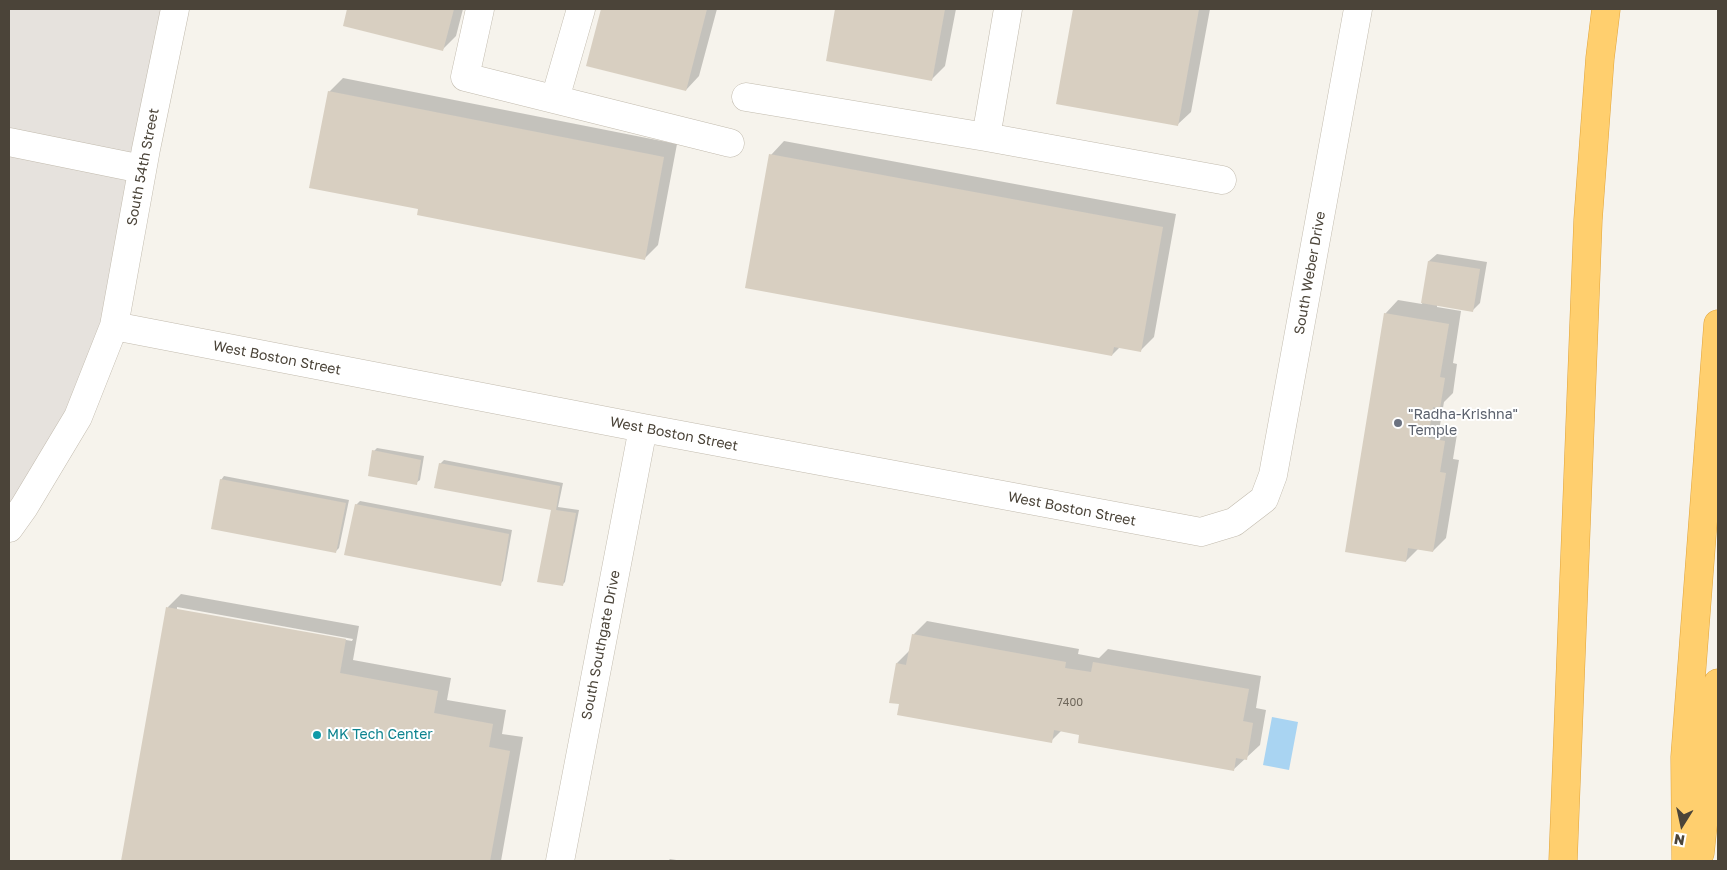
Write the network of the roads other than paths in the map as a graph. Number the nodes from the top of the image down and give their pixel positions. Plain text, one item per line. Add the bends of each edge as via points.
1 (175, 9) edge
2 (480, 9) edge
3 (581, 9) edge
4 (1008, 9) edge
5 (1358, 9) edge
6 (1606, 9) edge
7 (746, 97) dead end
8 (555, 99) junction
9 (986, 137) junction
10 (9, 142) edge
11 (730, 142) dead end
12 (142, 169) junction
13 (1222, 180) dead end
14 (1718, 324) edge
15 (114, 326) junction
16 (643, 428) junction
17 (1234, 522) joint
18 (9, 528) edge
19 (1718, 683) edge
20 (560, 861) edge
21 (1563, 861) edge
22 (1686, 861) edge
23 (1699, 861) edge

1 - 12 street, South 54th Street
2 - 8 street via 465,77
3 - 8 street
4 - 9 street
5 - 17 street, South Weber Drive via 1273,475 1264,499
6 - 21 highway via 1588,220
7 - 9 street
8 - 11 street
9 - 13 street
10 - 12 street
12 - 15 street, South 54th Street
14 - 22 highway via 1685,757
15 - 16 street, West Boston Street
15 - 18 street, South 54th Street via 78,417
16 - 17 street, West Boston Street via 1201,532
16 - 20 street, South Southgate Drive
19 - 23 highway

